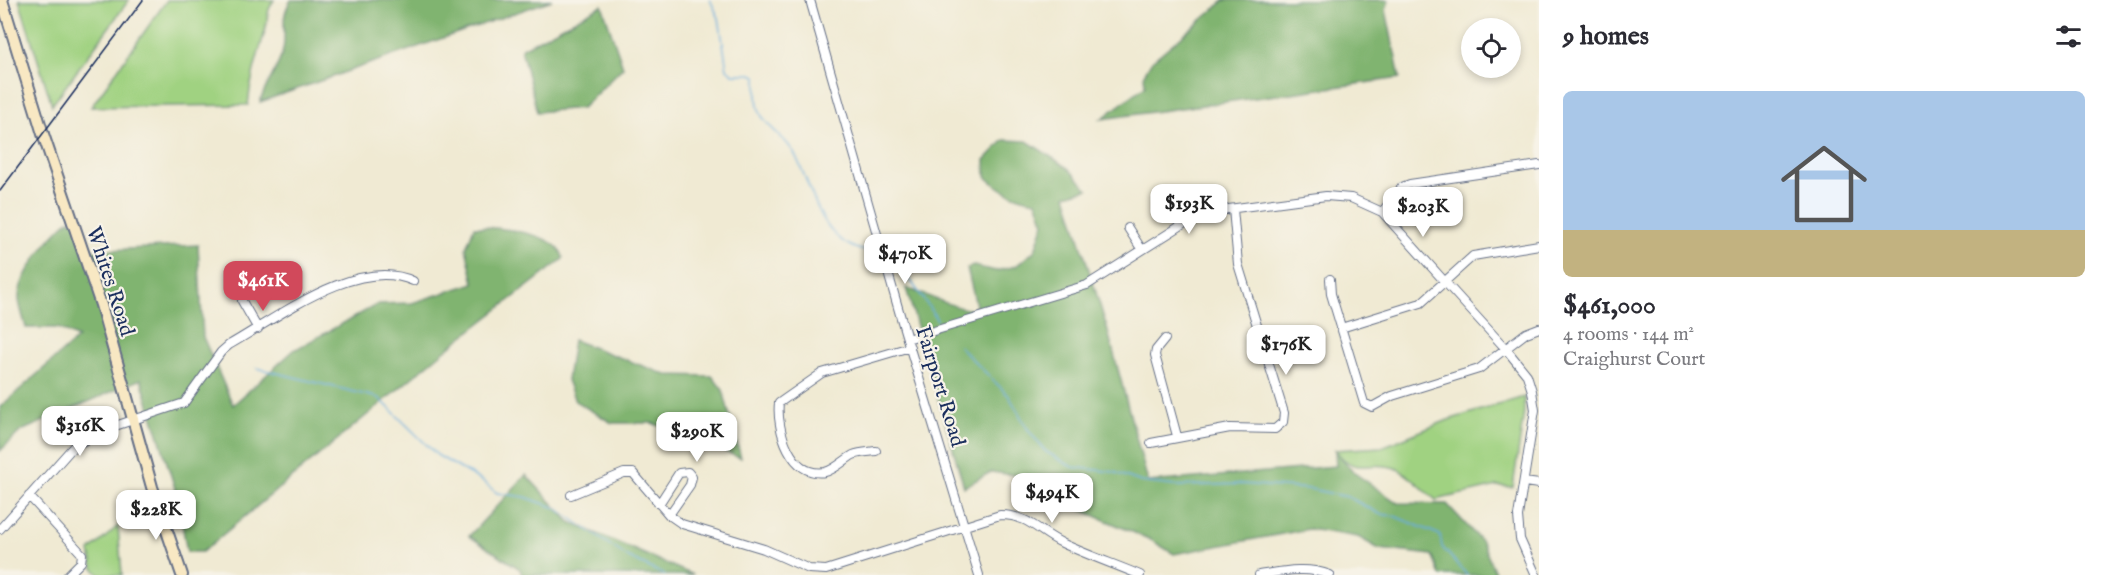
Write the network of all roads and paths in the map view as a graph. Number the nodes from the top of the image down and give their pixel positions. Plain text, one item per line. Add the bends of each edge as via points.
1 (2, 0) edge
2 (810, 0) edge
3 (1539, 165) edge
4 (1233, 209) junction
5 (1382, 212) junction
6 (1128, 228) dead end
7 (1539, 245) edge
8 (1142, 250) junction
9 (1330, 279) dead end
10 (413, 281) dead end
11 (1445, 282) junction
12 (244, 288) dead end
13 (1341, 328) junction
14 (1539, 328) edge
15 (258, 329) junction
16 (1165, 339) dead end
17 (908, 343) junction
18 (1506, 349) junction
19 (1537, 410) edge
20 (134, 420) junction
21 (1178, 436) junction
22 (1151, 443) dead end
23 (876, 451) dead end
24 (1524, 482) junction
25 (1539, 484) edge
26 (571, 495) dead end
27 (29, 496) junction
28 (659, 504) junction
29 (669, 515) junction
30 (965, 527) junction
31 (0, 530) edge
32 (68, 575) edge
33 (182, 575) edge
34 (979, 575) edge
35 (1140, 575) edge
36 (1259, 575) edge
37 (1330, 575) edge
38 (1536, 575) edge

1 - 20 main road, Whites Road
2 - 17 street, Fairport Road
3 - 5 street via 1410,184 1402,187
4 - 5 street via 1339,196
4 - 8 street via 1206,212
4 - 21 street via 1238,264 1284,413 1283,422 1275,429 1230,428
5 - 11 street
6 - 8 street
7 - 11 street via 1473,256
8 - 17 street via 1071,292
9 - 13 street
10 - 15 street via 399,274 341,283
11 - 13 street via 1421,303
11 - 18 street
12 - 15 street via 242,301
13 - 18 street via 1364,403 1372,407 1392,396 1479,369
14 - 18 street
15 - 20 street via 221,352 184,403
16 - 21 street via 1155,355
17 - 23 street via 822,373 779,403 778,413 792,458 798,465 829,471 855,454
17 - 30 street, Fairport Road
18 - 19 street via 1527,375
19 - 24 street
20 - 27 street via 96,433 74,446
20 - 33 main road, Whites Road
21 - 22 street
24 - 25 street
24 - 38 street via 1518,516 1520,539
26 - 28 street via 624,473 633,473
27 - 31 street
27 - 32 street via 82,554 81,562
28 - 29 street
28 - 29 street via 679,473 688,472 692,477 690,485
29 - 30 street via 682,524 764,549 809,569 826,570
30 - 34 street, Fairport Road
30 - 35 street via 1000,515 1016,515 1055,540
36 - 37 street via 1300,569

